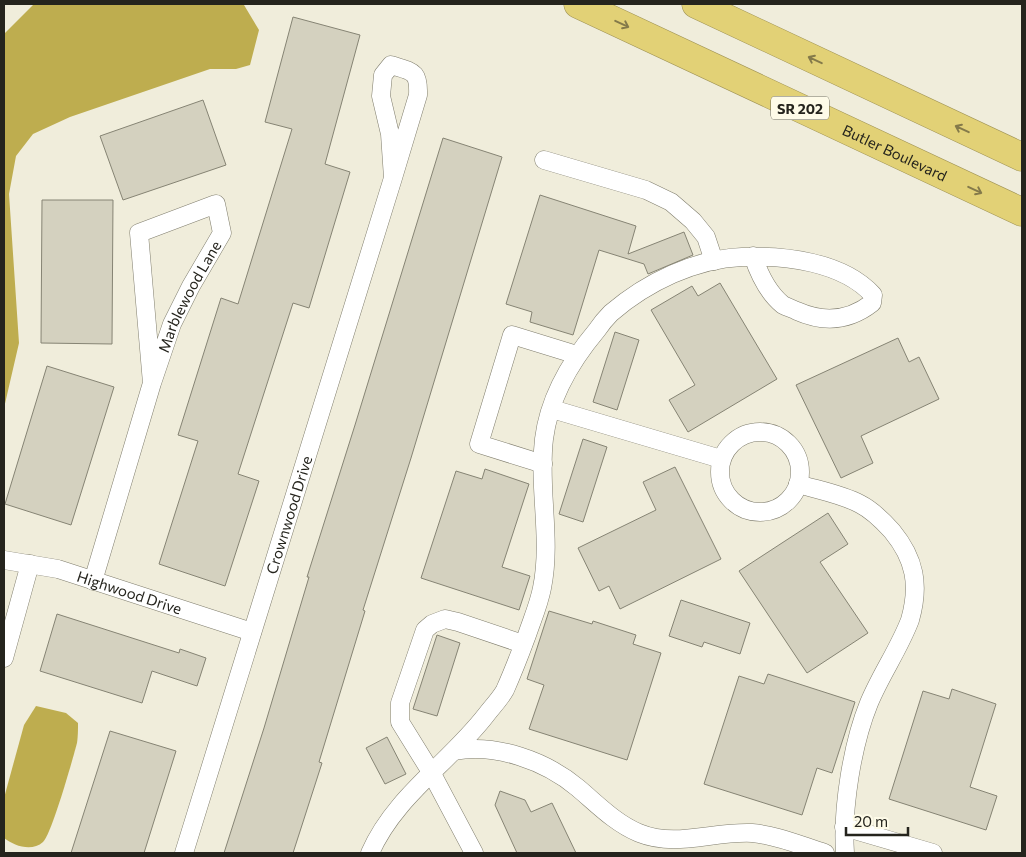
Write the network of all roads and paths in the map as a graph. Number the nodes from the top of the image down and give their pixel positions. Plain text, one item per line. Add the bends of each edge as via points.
1 (578, 4) edge
2 (696, 4) edge
3 (1022, 157) edge
4 (544, 160) dead end
5 (393, 178) junction
6 (1022, 212) edge
7 (753, 256) junction
8 (714, 261) junction
9 (577, 355) junction
10 (152, 383) junction
11 (552, 408) junction
12 (721, 459) junction
13 (543, 464) junction
14 (798, 484) junction
15 (4, 560) edge
16 (30, 564) junction
17 (93, 581) junction
18 (252, 632) junction
19 (523, 644) junction
20 (4, 658) edge
21 (454, 751) junction
22 (431, 772) junction
23 (844, 827) junction
24 (184, 853) edge
25 (370, 853) edge
26 (474, 853) edge
27 (825, 853) edge
28 (846, 853) edge
29 (933, 853) edge

1 -> 6 highway, Butler Boulevard / SR 202
3 -> 2 highway
4 - 8 street via 646,190 671,202 706,237
5 - 5 street, Crownwood Drive via 390,134 381,96 383,75 391,65 413,72 418,81 418,95
5 - 18 street, Crownwood Drive
7 - 7 street via 770,291 784,305 804,314 822,320 839,320 862,311 872,303 873,295 863,284 840,273 788,258
7 - 8 street
8 - 9 street via 664,279 631,298 609,314
9 - 11 street
9 - 13 street via 512,335 479,444
10 - 10 street, Marblewood Lane via 139,233 216,204 222,233 172,324
10 - 17 street, Marblewood Lane
11 - 12 street
11 - 13 street via 544,438
12 - 14 street via 736,439 753,432 772,433 792,448 798,459
12 - 14 street via 722,487 740,507 754,512 781,506 792,497
13 - 19 street via 542,588
14 - 23 street via 848,499 874,513 904,549 911,561 915,581 914,607 905,634 868,704 851,770
15 - 16 street, Highwood Drive
16 - 17 street, Highwood Drive
16 - 20 street
17 - 18 street, Highwood Drive
18 - 24 street, Crownwood Drive
19 - 21 street via 504,692
19 - 22 street via 445,619 425,630 399,712 400,722
21 - 22 street
21 - 27 street via 470,748 488,750 545,767 640,834 681,840 752,833
22 - 25 street via 399,806
22 - 26 street
23 - 28 street
23 - 29 street

